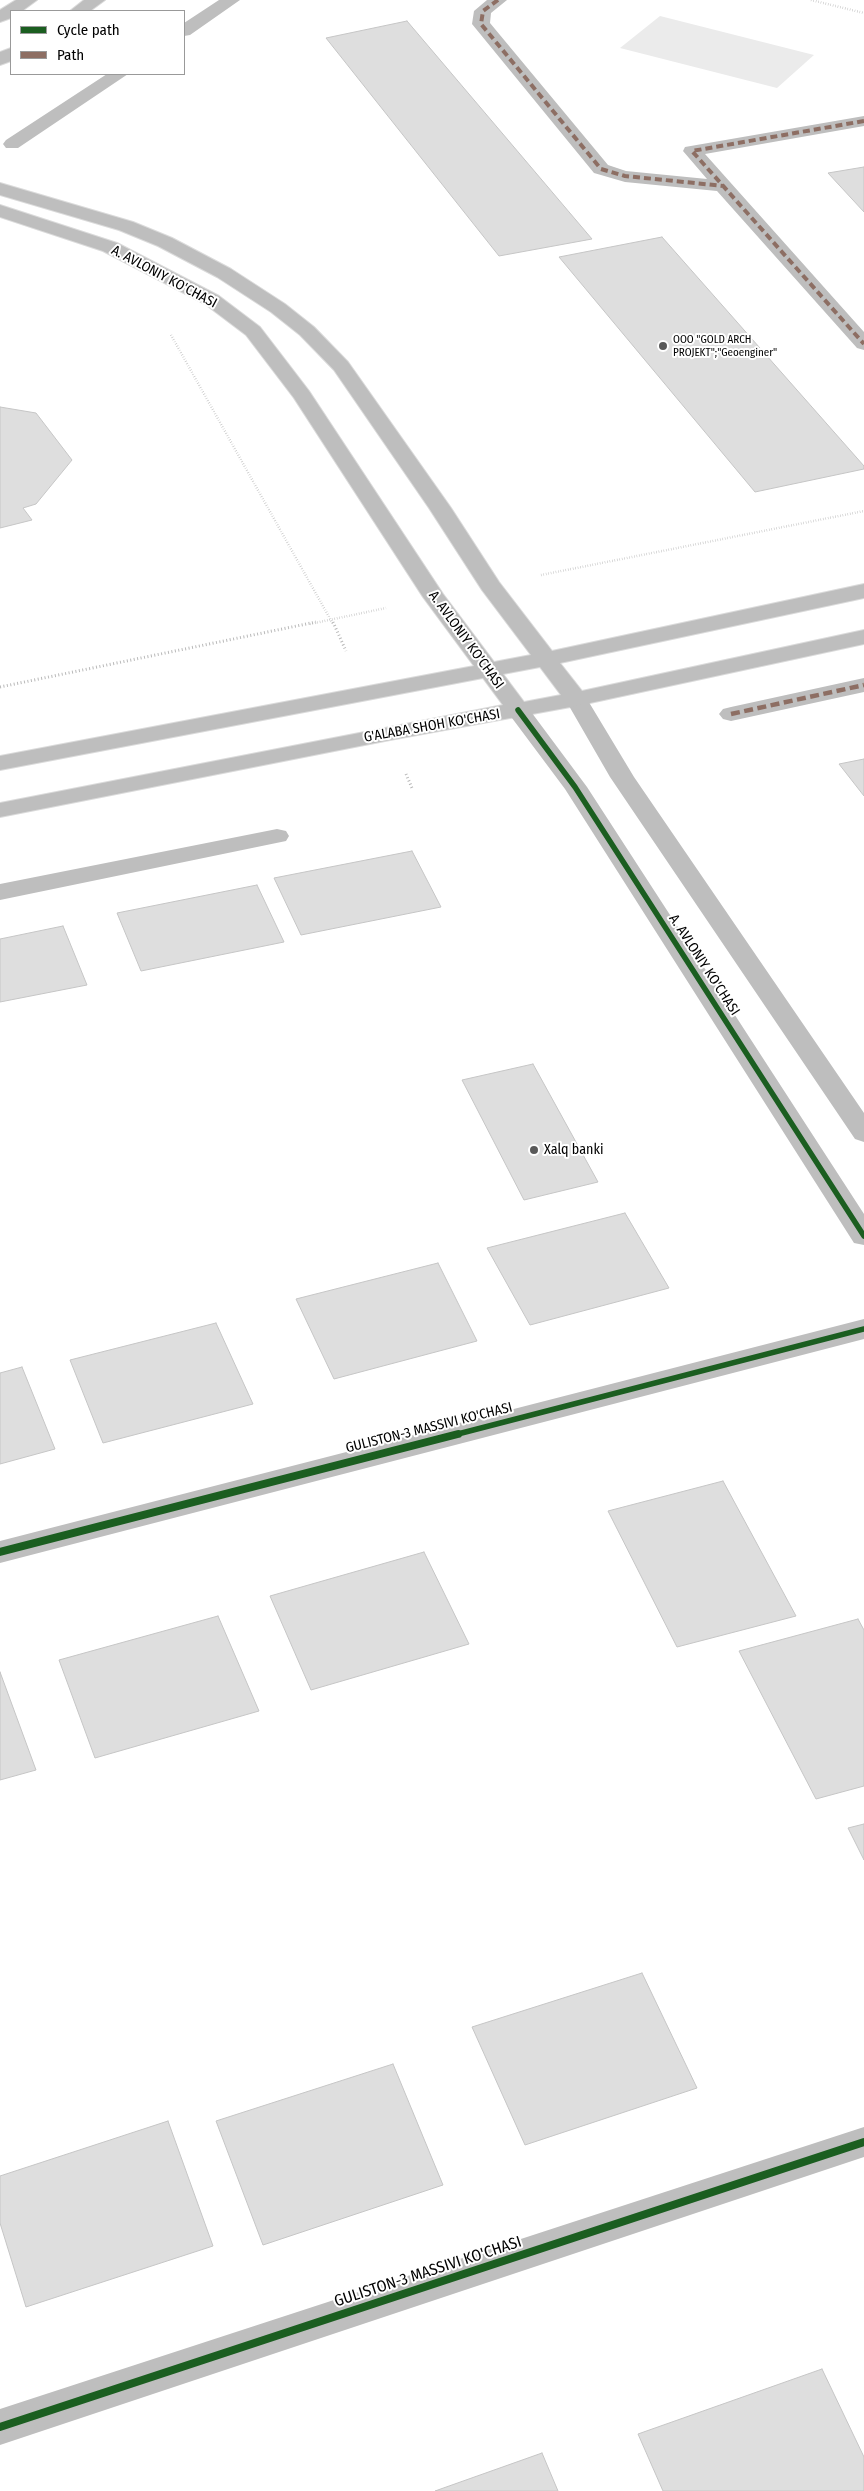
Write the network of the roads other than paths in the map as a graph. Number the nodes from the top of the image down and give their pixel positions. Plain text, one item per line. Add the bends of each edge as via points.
1 (28, 0) edge
2 (96, 0) edge
3 (231, 0) edge
4 (498, 0) edge
5 (12, 10) edge
6 (80, 10) edge
7 (185, 30) edge
8 (117, 75) edge
9 (864, 121) edge
10 (12, 144) dead end
11 (724, 186) junction
12 (0, 189) edge
13 (0, 211) edge
14 (864, 344) edge
15 (864, 591) edge
16 (864, 637) edge
17 (547, 659) junction
18 (488, 670) junction
19 (864, 685) edge
20 (576, 699) junction
21 (518, 710) junction
22 (731, 714) dead end
23 (0, 763) edge
24 (0, 810) edge
25 (277, 836) dead end
26 (0, 892) edge
27 (864, 1133) edge
28 (864, 1236) edge
29 (864, 1328) edge
30 (0, 1552) edge
31 (864, 2142) edge
32 (0, 2427) edge

1 - 5 main road
2 - 6 main road
3 - 7 main road
4 - 11 main road via 483,11 481,24 600,168 625,176
8 - 10 main road
9 - 11 main road via 692,151
11 - 14 main road
12 - 17 main road, A. AVLONIY KO'CHASI via 126,226 165,242 224,273 278,308 306,331 342,366 490,585
13 - 18 main road, A. AVLONIY KO'CHASI via 110,246 212,300 253,332 302,395 434,597
15 - 17 main road
16 - 20 main road, G'ALABA SHOH KO'CHASI
17 - 18 main road
17 - 20 main road, A. AVLONIY KO'CHASI
18 - 21 main road, A. AVLONIY KO'CHASI
18 - 23 main road
19 - 22 main road
20 - 21 main road, G'ALABA SHOH KO'CHASI
20 - 27 main road, A. AVLONIY KO'CHASI via 622,777
21 - 24 main road, G'ALABA SHOH KO'CHASI
21 - 28 main road, A. AVLONIY KO'CHASI via 575,787
25 - 26 main road
29 - 30 main road, GULISTON-3 MASSIVI KO'CHASI
31 - 32 main road, GULISTON-3 MASSIVI KO'CHASI

